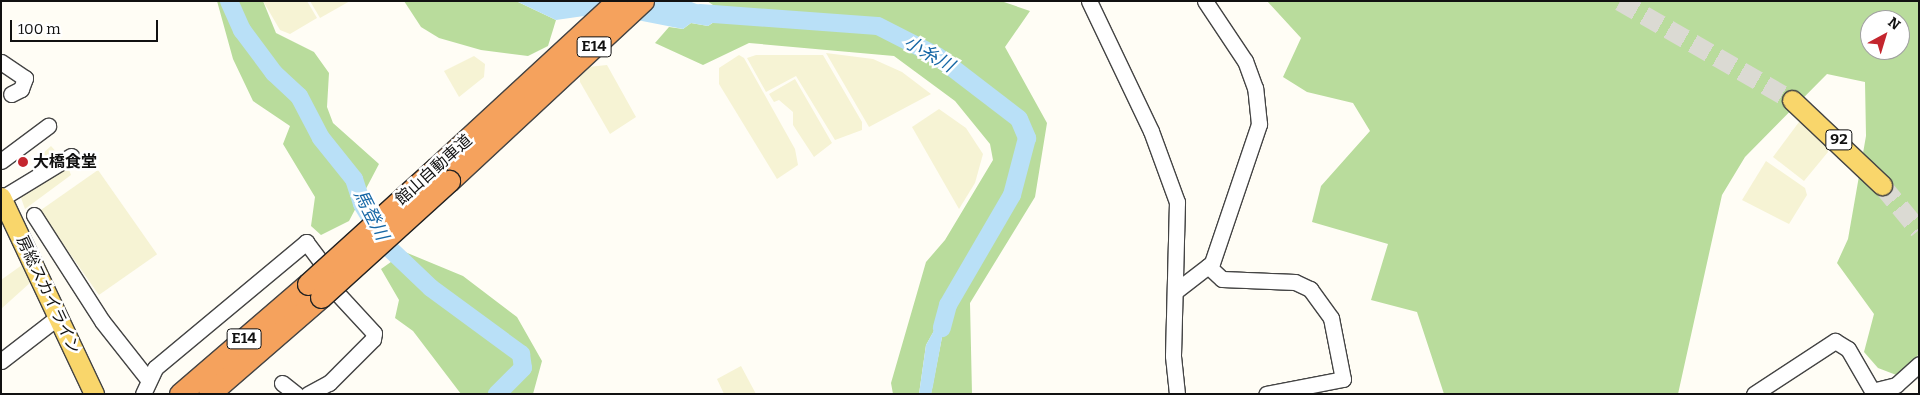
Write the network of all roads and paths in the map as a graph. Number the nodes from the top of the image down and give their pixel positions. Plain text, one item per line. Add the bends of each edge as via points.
1 (617, 1) edge
2 (643, 1) edge
3 (1089, 1) edge
4 (1205, 1) edge
5 (1, 62) edge
6 (538, 86) junction
7 (11, 94) dead end
8 (1792, 100) tunnel mouth
9 (48, 126) dead end
10 (71, 156) dead end
11 (1, 161) edge
12 (1882, 184) tunnel mouth
13 (2, 197) edge
14 (34, 215) dead end
15 (319, 259) dead end
16 (1208, 266) junction
17 (1177, 290) junction
18 (322, 291) junction
19 (58, 317) junction
20 (1, 361) edge
21 (1919, 364) edge
22 (147, 378) junction
23 (282, 382) dead end
24 (1873, 392) edge
25 (94, 394) edge
26 (143, 394) edge
27 (180, 394) edge
28 (209, 394) edge
29 (296, 394) edge
30 (308, 394) edge
31 (1177, 394) edge
32 (1266, 394) edge
33 (1754, 394) edge

1 - 6 highway, 館山自動車道 / E14
2 - 6 highway, 館山自動車道 / E14
3 - 17 street via 1151,131 1177,202
4 - 16 street via 1245,61 1259,108 1255,143
5 - 7 street via 25,78 21,89
6 - 18 highway, 館山自動車道 / E14, bridge
8 - 12 main road, 92
9 - 11 street
10 - 13 street
13 - 19 main road, 房総スカイライン
14 - 22 street via 102,321
15 - 22 street via 306,242
16 - 17 street
16 - 32 street via 1222,280 1295,282 1310,289 1331,318 1343,378
17 - 31 street via 1173,356
18 - 27 highway, 館山自動車道 / E14
18 - 28 highway, 館山自動車道 / E14
18 - 30 street via 374,333 373,339 329,383
19 - 20 street
19 - 25 main road, 房総スカイライン
21 - 24 street via 1896,385
22 - 26 street
23 - 29 street
24 - 33 street via 1848,349 1834,341

